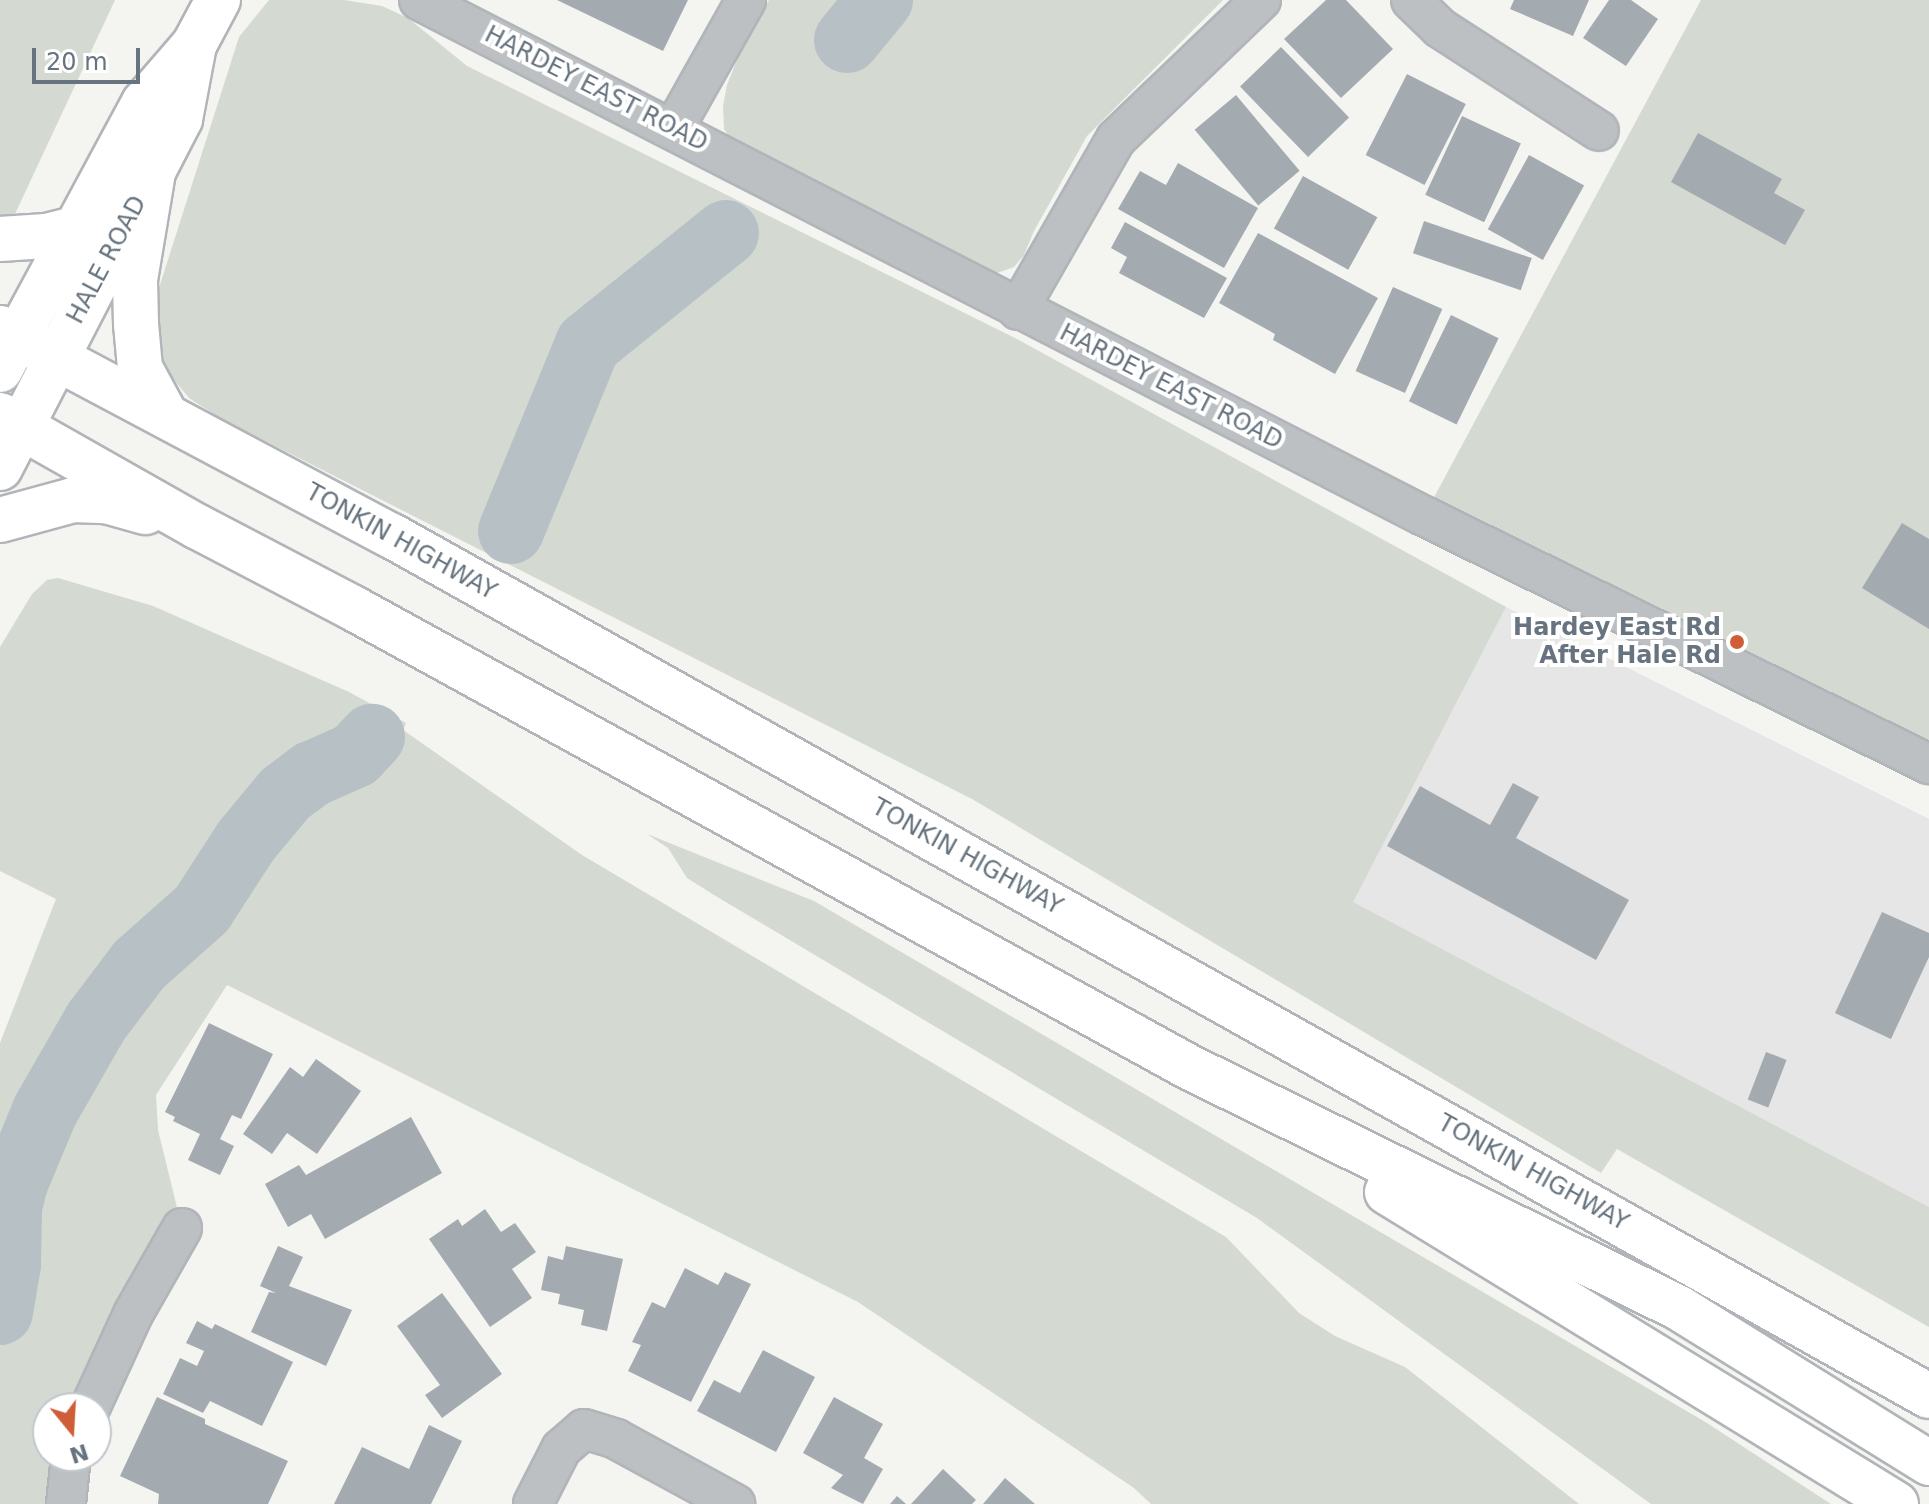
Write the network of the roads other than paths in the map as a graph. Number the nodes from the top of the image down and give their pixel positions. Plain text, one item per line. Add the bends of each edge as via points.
1 (218, 0) edge
2 (419, 0) edge
3 (746, 0) edge
4 (1261, 0) edge
5 (1411, 0) edge
6 (194, 45) junction
7 (674, 128) junction
8 (1599, 131) dead end
9 (153, 172) junction
10 (77, 228) junction
11 (0, 239) edge
12 (1018, 310) junction
13 (19, 348) edge
14 (165, 414) junction
15 (10, 421) edge
16 (0, 468) edge
17 (0, 520) edge
18 (198, 527) junction
19 (1929, 764) edge
20 (1189, 1067) junction
21 (182, 1228) dead end
22 (97, 1392) edge
23 (1929, 1396) edge
24 (1929, 1463) edge
25 (69, 1472) edge
26 (66, 1504) edge
27 (533, 1504) edge
28 (735, 1504) edge
29 (1896, 1504) edge

1 - 6 main road, HALE ROAD
2 - 7 street, HARDEY EAST ROAD
3 - 7 street
4 - 12 street via 1116,139
5 - 8 street via 1440,28
6 - 9 main road, HALE ROAD via 180,119
6 - 10 main road, HALE ROAD via 144,103
7 - 12 street, HARDEY EAST ROAD
9 - 13 main road, HALE ROAD
9 - 14 main road via 135,280 136,324 140,368
10 - 11 main road
10 - 13 main road, HALE ROAD
12 - 19 street, HARDEY EAST ROAD
13 - 14 main road, TONKIN HIGHWAY
13 - 15 main road, HALE ROAD
14 - 23 main road, TONKIN HIGHWAY
15 - 16 main road, HALE ROAD
15 - 18 main road
17 - 18 main road via 73,500 95,500
18 - 20 main road
20 - 24 main road via 1679,1308
20 - 29 main road
21 - 22 street via 133,1314
25 - 26 street
27 - 28 street via 561,1449 584,1429 616,1439

